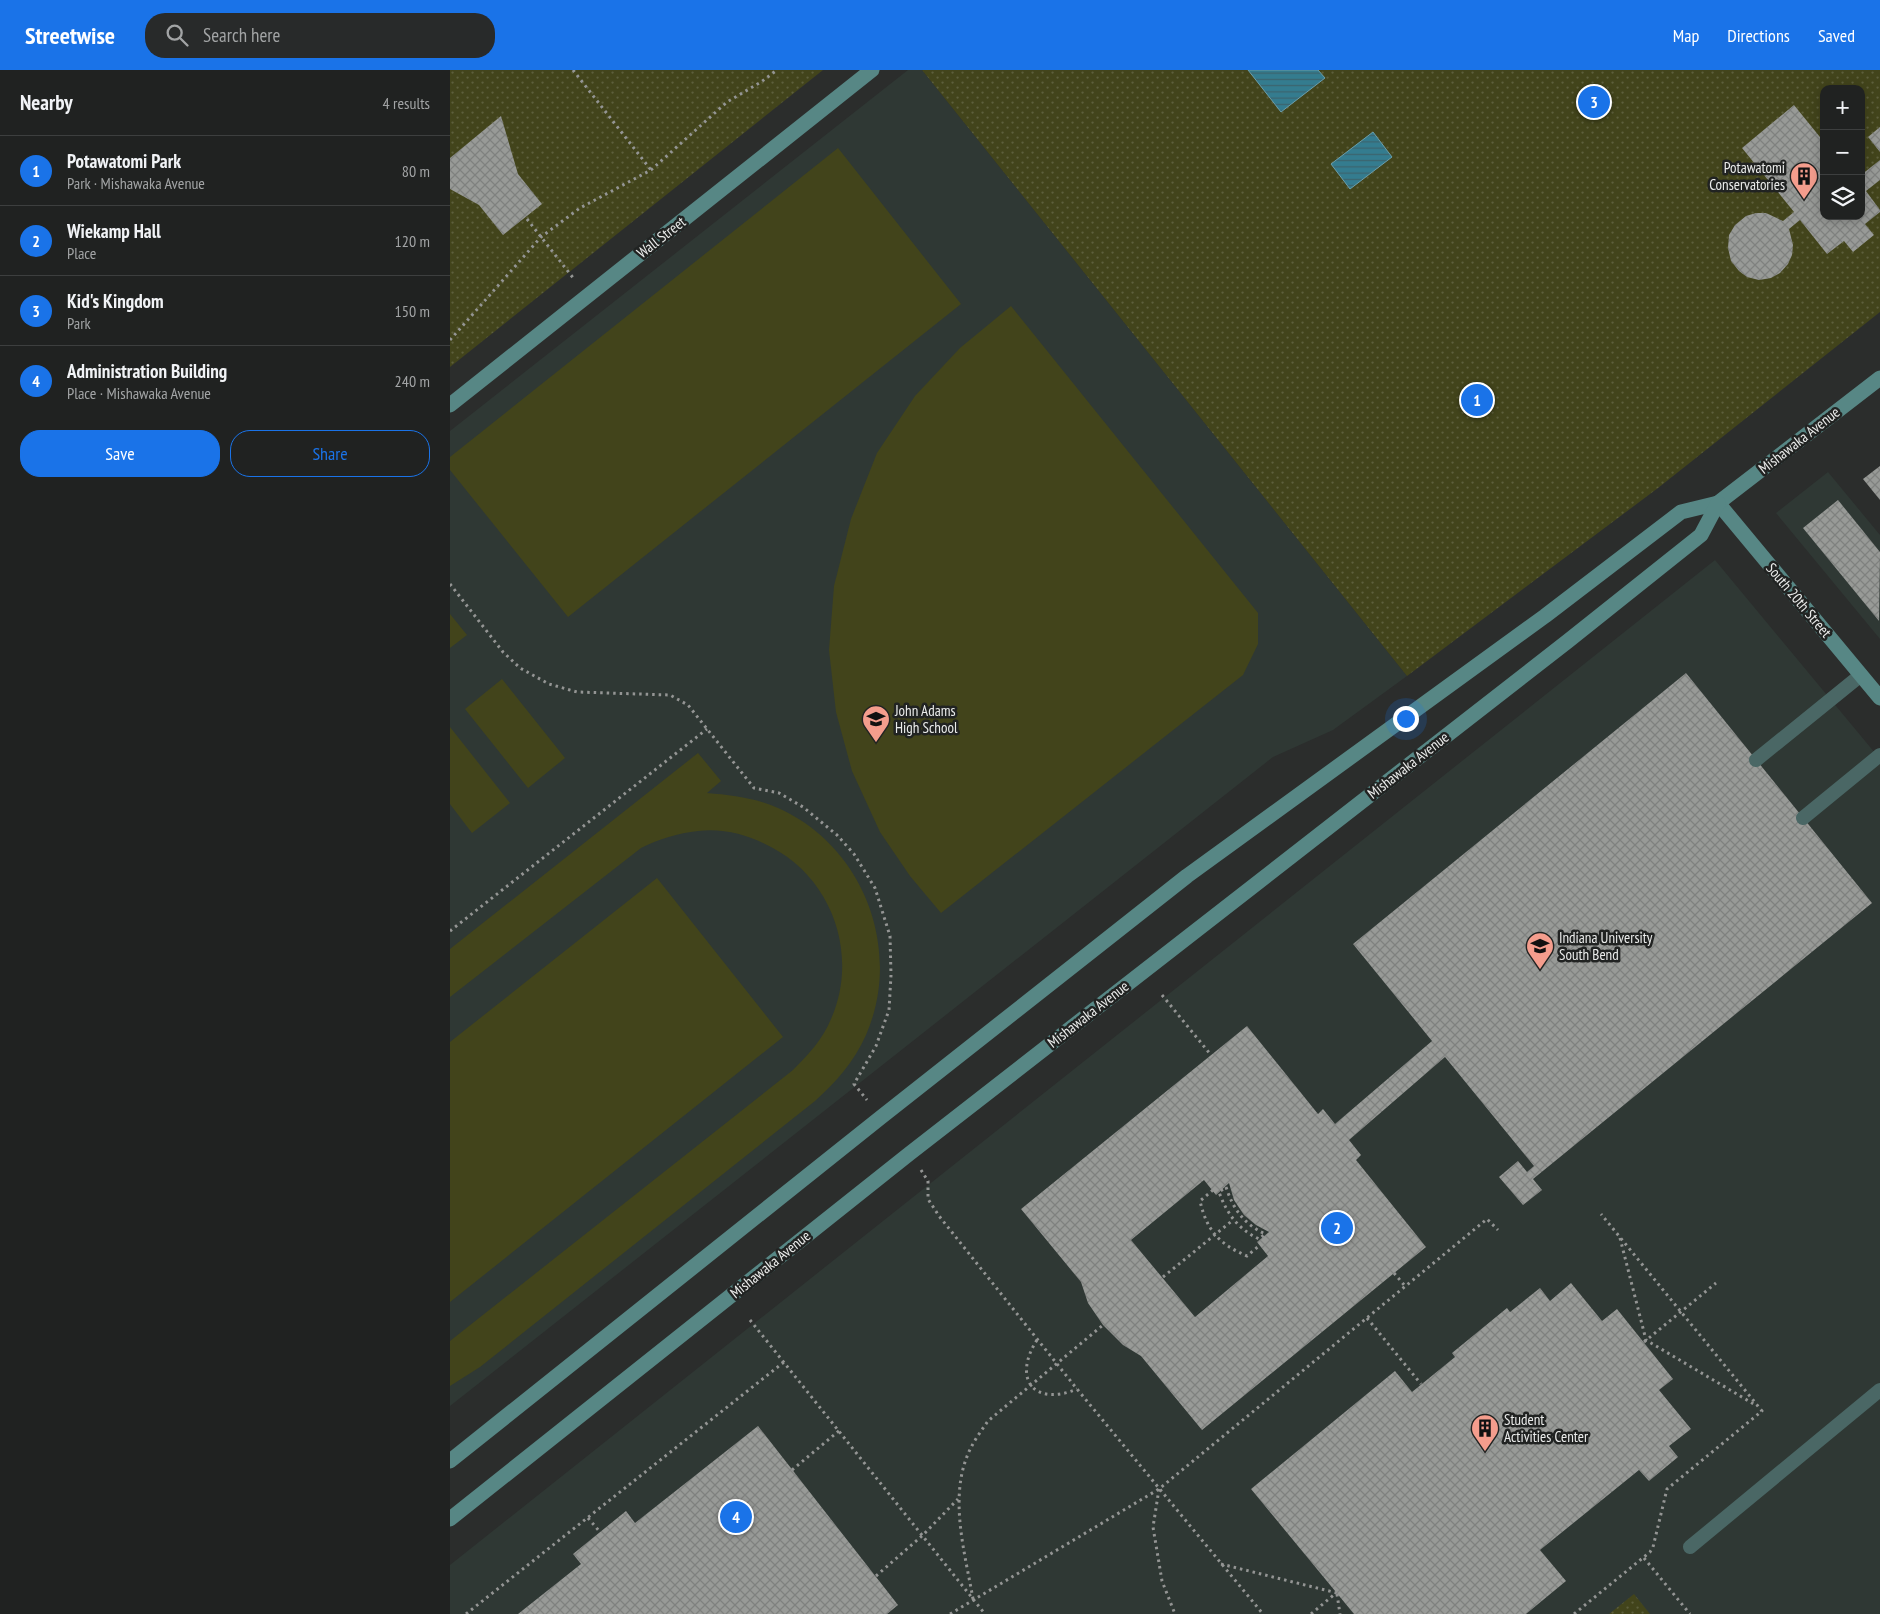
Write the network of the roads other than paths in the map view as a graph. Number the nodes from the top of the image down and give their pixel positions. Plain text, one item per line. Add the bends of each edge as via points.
1 (872, 70) edge
2 (1880, 378) edge
3 (450, 405) edge
4 (1718, 503) junction
5 (1861, 675) junction
6 (1880, 698) edge
7 (1880, 755) edge
8 (1756, 760) dead end
9 (1803, 818) dead end
10 (1880, 1390) edge
11 (450, 1461) edge
12 (450, 1519) edge
13 (1690, 1547) dead end

1 - 3 main road, Wall Street
2 - 4 main road, Mishawaka Avenue
4 - 5 main road, South 20th Street
4 - 11 main road, Mishawaka Avenue via 1681,512 1537,622 1188,876
4 - 12 main road, Mishawaka Avenue via 1701,535 1553,654 909,1154
5 - 6 main road, South 20th Street
5 - 8 lane
7 - 9 lane
10 - 13 lane

